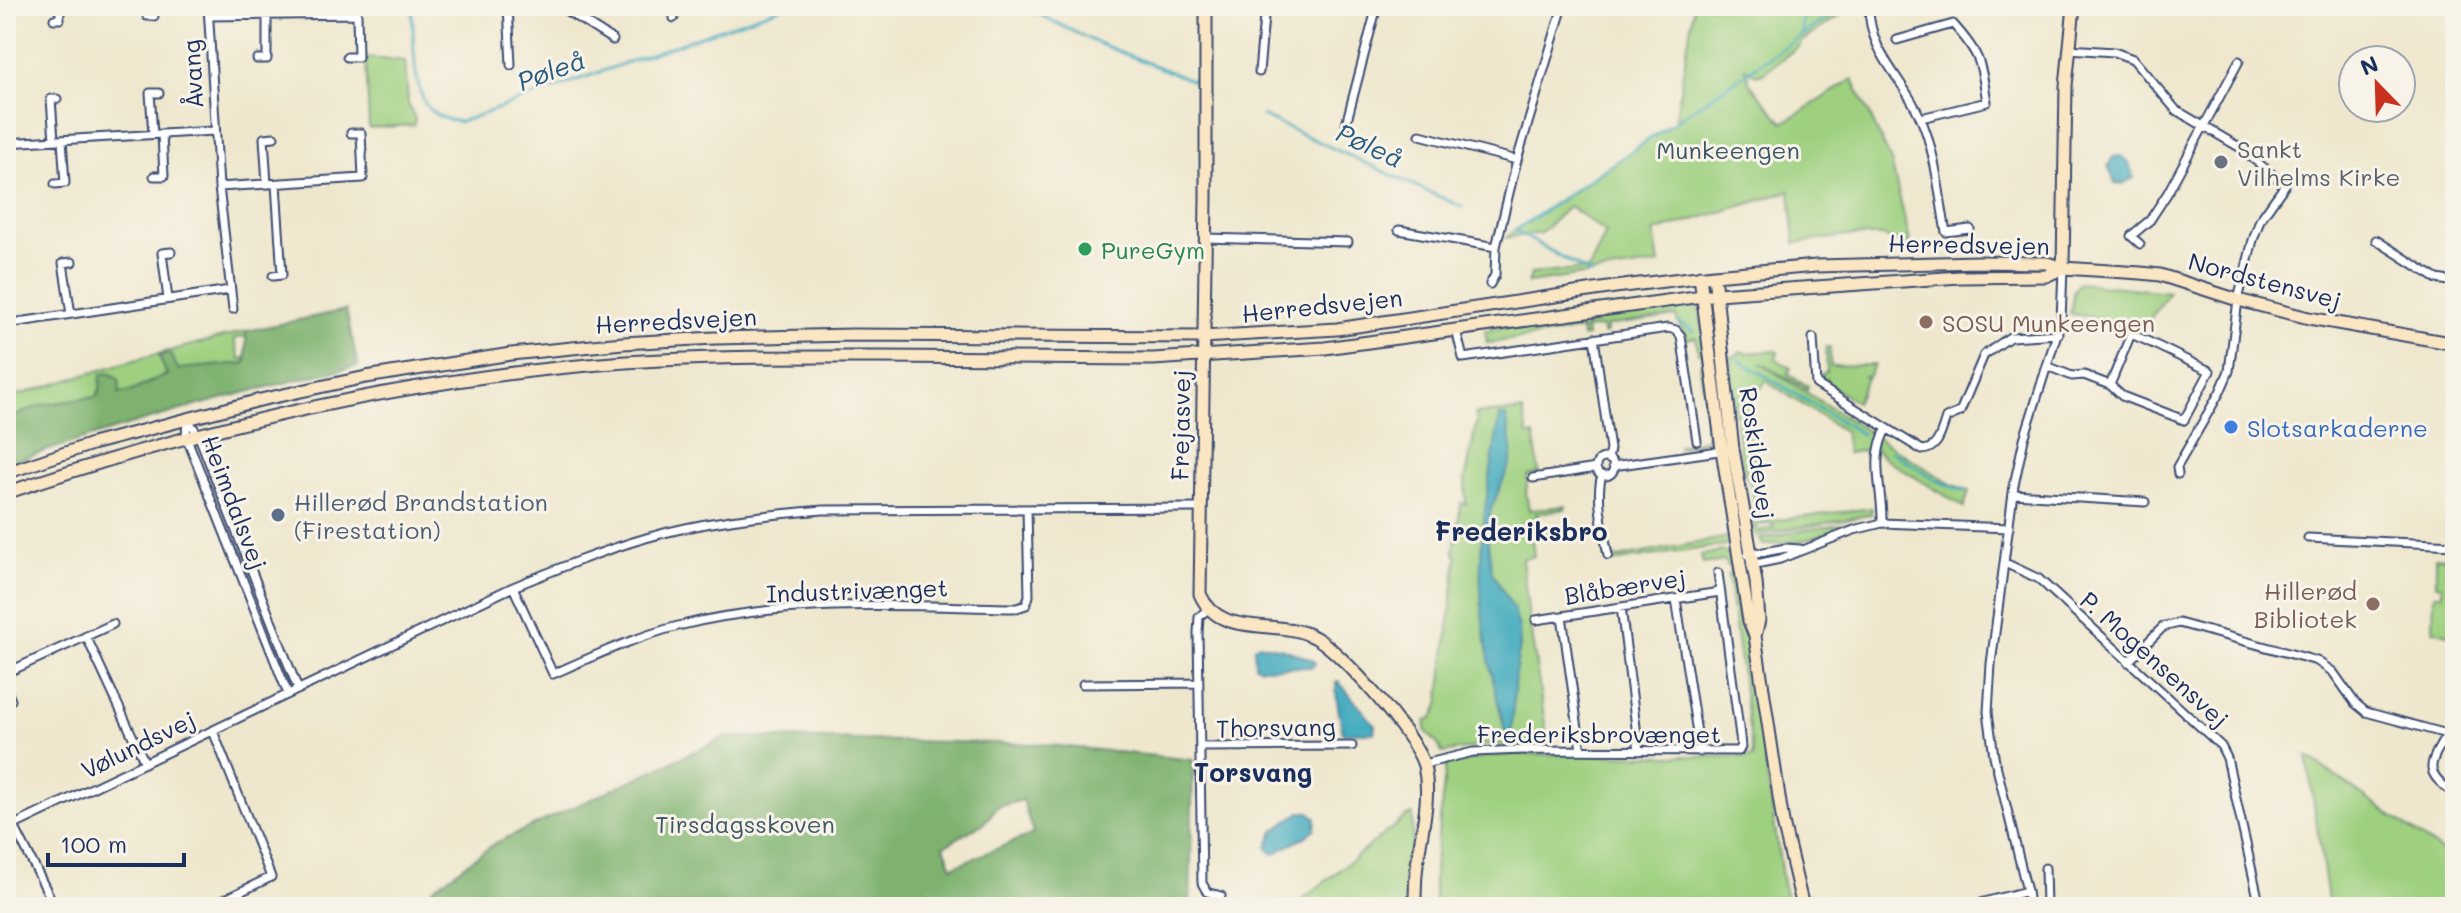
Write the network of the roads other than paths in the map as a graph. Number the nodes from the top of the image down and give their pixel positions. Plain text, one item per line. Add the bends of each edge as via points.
1 (60, 6) edge
2 (154, 6) edge
3 (208, 6) edge
4 (257, 6) edge
5 (508, 6) edge
6 (559, 6) edge
7 (673, 6) edge
8 (1206, 6) edge
9 (1265, 6) edge
10 (1377, 6) edge
11 (1563, 6) edge
12 (1869, 6) edge
13 (2074, 6) edge
14 (348, 10) edge
15 (257, 15) junction
16 (267, 15) junction
17 (147, 16) dead end
18 (209, 16) junction
19 (674, 18) dead end
20 (54, 19) dead end
21 (613, 40) dead end
22 (1897, 40) dead end
23 (2069, 49) junction
24 (347, 57) dead end
25 (257, 59) dead end
26 (2239, 61) dead end
27 (511, 65) dead end
28 (1259, 72) dead end
29 (159, 93) dead end
30 (57, 99) dead end
31 (1921, 118) junction
32 (1346, 124) dead end
33 (2203, 125) junction
34 (214, 131) junction
35 (351, 133) dead end
36 (157, 134) junction
37 (1420, 135) dead end
38 (274, 137) dead end
39 (58, 140) junction
40 (6, 143) edge
41 (1517, 160) junction
42 (154, 176) dead end
43 (55, 184) dead end
44 (267, 184) junction
45 (276, 184) junction
46 (219, 187) junction
47 (1970, 229) dead end
48 (1399, 230) dead end
49 (1205, 238) junction
50 (2376, 240) dead end
51 (1348, 242) dead end
52 (2140, 244) dead end
53 (1496, 247) junction
54 (171, 252) dead end
55 (72, 262) dead end
56 (2063, 268) junction
57 (1714, 275) junction
58 (273, 276) dead end
59 (1700, 276) junction
60 (2455, 282) edge
61 (1490, 284) dead end
62 (230, 290) junction
63 (1717, 294) junction
64 (1702, 296) junction
65 (168, 299) junction
66 (2238, 300) junction
67 (233, 309) dead end
68 (71, 314) junction
69 (6, 324) edge
70 (1456, 330) junction
71 (2058, 334) junction
72 (1203, 337) junction
73 (1594, 338) junction
74 (1813, 338) dead end
75 (2455, 344) edge
76 (1204, 357) junction
77 (2047, 366) junction
78 (2110, 385) junction
79 (187, 419) junction
80 (1887, 428) junction
81 (192, 435) junction
82 (1697, 441) dead end
83 (1728, 450) junction
84 (1611, 462) junction
85 (1599, 472) junction
86 (6, 473) edge
87 (2178, 474) dead end
88 (1533, 478) dead end
89 (6, 493) edge
90 (2013, 494) junction
91 (2145, 502) dead end
92 (1200, 508) junction
93 (1027, 509) junction
94 (1882, 523) junction
95 (2009, 528) junction
96 (2308, 538) dead end
97 (2455, 545) edge
98 (1800, 549) junction
99 (1751, 552) junction
100 (1608, 555) dead end
101 (1747, 563) junction
102 (2005, 563) junction
103 (1718, 573) dead end
104 (513, 587) junction
105 (1720, 592) junction
106 (1676, 599) junction
107 (1621, 607) junction
108 (1208, 609) junction
109 (1562, 616) junction
110 (1536, 620) dead end
111 (113, 624) dead end
112 (86, 636) junction
113 (2128, 662) junction
114 (6, 673) edge
115 (1199, 683) junction
116 (1083, 684) dead end
117 (6, 689) edge
118 (298, 689) junction
119 (288, 694) junction
120 (6, 702) edge
121 (2455, 720) edge
122 (213, 731) junction
123 (2447, 734) junction
124 (1352, 746) dead end
125 (1200, 747) junction
126 (1581, 750) junction
127 (1639, 751) junction
128 (1700, 752) junction
129 (145, 763) junction
130 (1424, 764) junction
131 (2455, 795) edge
132 (10, 828) edge
133 (2045, 868) dead end
134 (2027, 891) junction
135 (1221, 896) dead end
136 (55, 907) edge
137 (209, 907) edge
138 (379, 907) edge
139 (394, 907) edge
140 (1415, 907) edge
141 (1803, 907) edge
142 (1965, 907) edge
143 (2029, 907) edge
144 (2046, 907) edge
145 (2260, 907) edge

1 - 20 street via 60,19
2 - 17 street, Åvang via 154,16
3 - 18 street, Åvang
4 - 15 street
5 - 27 street
6 - 21 street
7 - 19 street
8 - 49 street, Frejasvej
9 - 28 street
10 - 32 street
11 - 41 street
12 - 31 street via 1877,48
13 - 23 street
14 - 16 street, Åvang
14 - 24 street, Åvang via 357,14 358,57
15 - 16 street, Åvang
15 - 18 street, Åvang
16 - 25 street via 267,59
18 - 34 street, Åvang
22 - 31 street via 1953,24 1973,46 1981,65 1987,102
23 - 33 street via 2133,59 2176,110
23 - 56 street
26 - 33 street
29 - 36 street, Åvang via 150,93
30 - 39 street via 51,99
31 - 47 street via 1946,232
33 - 52 street via 2167,194 2150,220 2131,236
33 - 66 street via 2285,185 2260,220
34 - 36 street, Åvang
34 - 46 street, Åvang
35 - 45 street via 361,133 363,178
36 - 39 street, Åvang
36 - 42 street, Åvang via 164,176
37 - 41 street
38 - 44 street via 264,138
39 - 40 street, Åvang
39 - 43 street via 65,183
41 - 53 street
44 - 45 street
44 - 46 street
45 - 58 street via 282,275
46 - 62 street, Åvang
48 - 53 street
49 - 51 street
49 - 72 street, Frejasvej
50 - 60 street via 2437,279
53 - 61 street
54 - 65 street via 162,253
55 - 68 street via 63,263
56 - 57 street, Herredsvejen via 2047,263 1896,263
56 - 63 street, Herredsvejen via 2046,276
56 - 66 street, Nordstensvej via 2160,275
56 - 71 street
57 - 59 street, Herredsvejen
57 - 63 street, Roskildevej
59 - 64 street, Roskildevej
59 - 72 street, Herredsvejen via 1337,329
62 - 65 street
62 - 67 street, Åvang
63 - 64 street, Herredsvejen
63 - 83 street, Roskildevej
64 - 70 street, Herredsvejen
64 - 83 street, Roskildevej
65 - 68 street
66 - 75 street, Nordstensvej
66 - 87 street via 2229,371 2177,467
68 - 69 street
70 - 73 street via 1463,358
70 - 76 street, Herredsvejen
71 - 77 street
71 - 80 street via 2010,337 1984,355 1960,412 1946,418 1930,450
72 - 76 street, Frejasvej
72 - 79 street, Herredsvejen via 852,335 623,343 442,364
73 - 82 street via 1668,328 1679,332
73 - 84 street
74 - 80 street via 1816,384
76 - 81 street, Herredsvejen via 724,356 625,362 431,385
76 - 92 street, Frejasvej
77 - 78 street
77 - 90 street
78 - 78 street via 2122,396 2184,420 2210,371 2131,334
79 - 81 street, Heimdalsvej
79 - 86 street, Herredsvejen
80 - 94 street via 1876,457
81 - 89 street, Herredsvejen
81 - 118 street, Heimdalsvej
81 - 119 street, Heimdalsvej
83 - 84 street
83 - 99 street, Roskildevej
83 - 101 street, Roskildevej
84 - 85 street via 1610,474
84 - 85 street via 1600,459
85 - 88 street
85 - 100 street
90 - 91 street
90 - 95 street
92 - 93 street
92 - 108 street, Frejasvej via 1199,588
93 - 104 street via 761,515 648,537
93 - 104 street, Industrivænget via 1029,596 1026,605 1017,608 846,605 725,617 635,640 553,674
94 - 95 street
94 - 98 street
95 - 102 street
96 - 97 street
98 - 99 street
98 - 101 street via 1780,559
99 - 101 street, Roskildevej
101 - 141 street, Roskildevej via 1759,620 1755,636 1783,823
102 - 113 street, P. Mogensensvej via 2039,579
102 - 134 street via 1988,712
103 - 105 street, Frederiksbrovænget
104 - 118 street
105 - 106 street, Blåbærvej
105 - 128 street, Frederiksbrovænget via 1741,747 1737,752
106 - 107 street, Blåbærvej
106 - 128 street
107 - 109 street, Blåbærvej
107 - 127 street
108 - 115 street, Frejasvej via 1198,621
108 - 130 street via 1223,620 1296,630 1322,642 1344,660 1410,738
109 - 110 street, Blåbærvej
109 - 126 street
111 - 112 street
112 - 114 street
112 - 129 street
113 - 123 street via 2163,627 2179,623 2317,661 2366,712
113 - 145 street, P. Mogensensvej via 2221,746
115 - 116 street
115 - 125 street, Frejasvej
117 - 120 street via 11,700
118 - 119 street
119 - 122 street, Vølundsvej
121 - 123 street
122 - 129 street, Vølundsvej
122 - 137 street via 271,877
123 - 131 street via 2431,768
124 - 125 street, Thorsvang
125 - 135 street, Frejasvej via 1202,883 1207,892
126 - 127 street, Frederiksbrovænget
126 - 130 street, Frederiksbrovænget via 1473,752
127 - 128 street, Frederiksbrovænget
129 - 132 street, Vølundsvej
130 - 140 street
132 - 136 street
133 - 144 street
134 - 142 street
134 - 143 street
138 - 139 street

